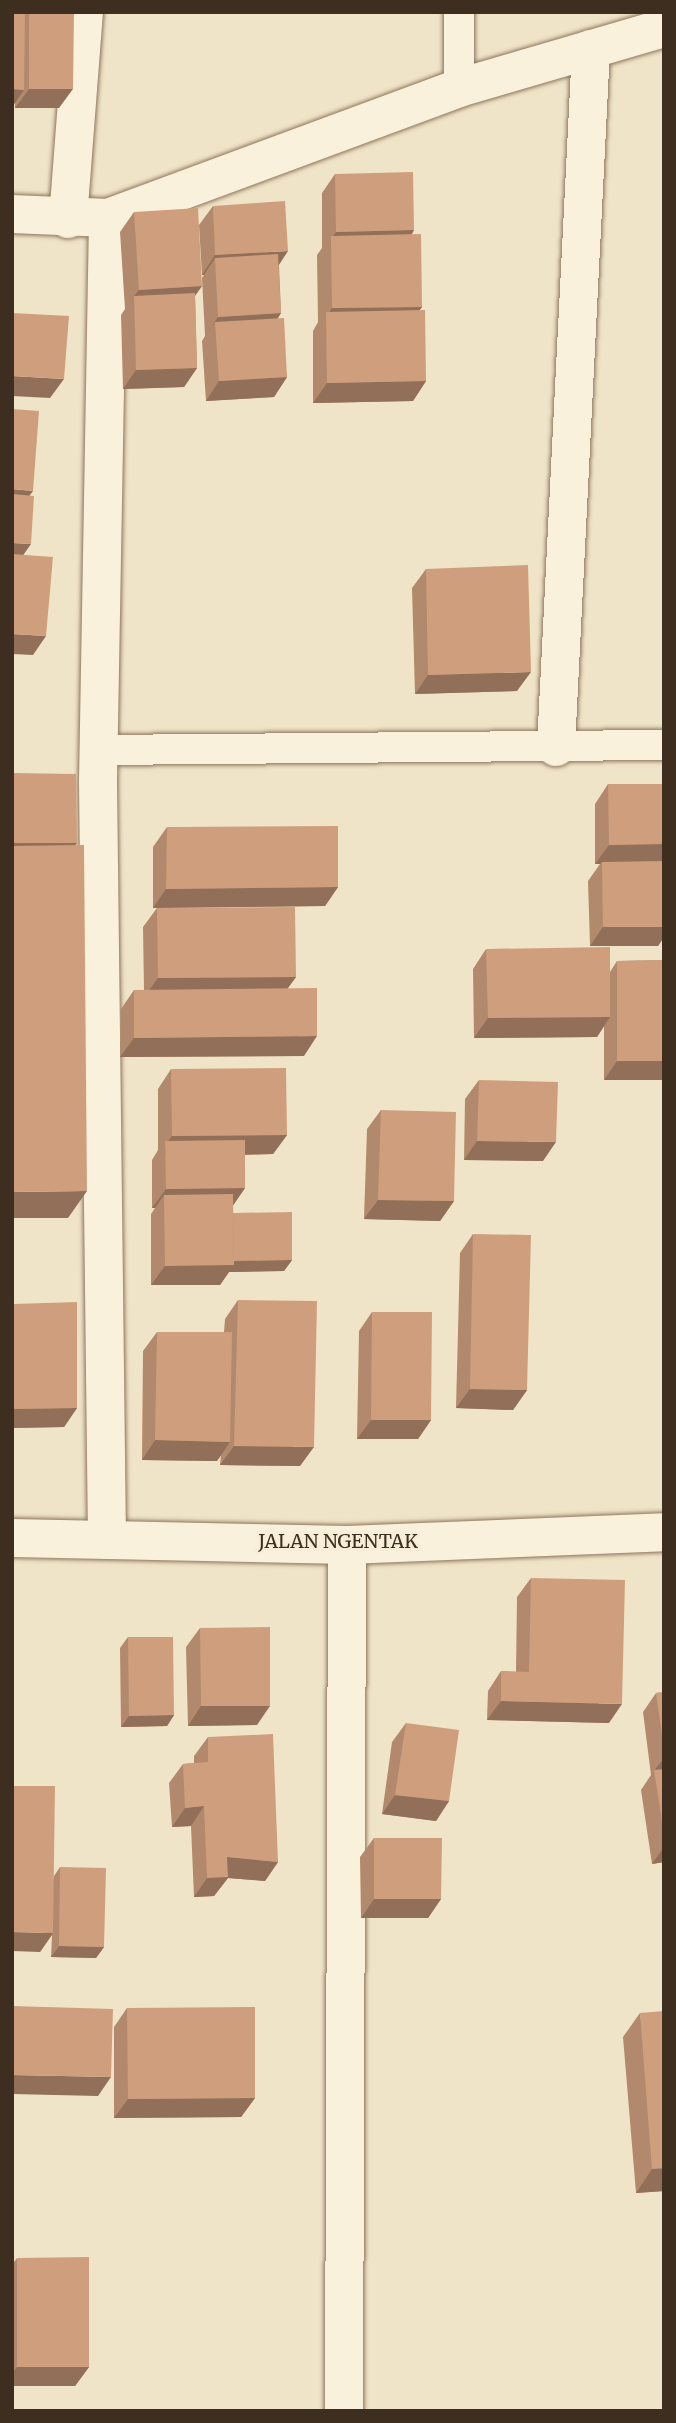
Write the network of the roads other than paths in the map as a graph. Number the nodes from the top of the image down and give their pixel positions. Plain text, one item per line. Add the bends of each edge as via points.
1 (84, 12) edge
2 (459, 12) edge
3 (664, 29) edge
4 (592, 49) junction
5 (459, 88) junction
6 (12, 215) edge
7 (108, 218) junction
8 (68, 219) junction
9 (664, 745) edge
10 (556, 747) junction
11 (86, 770) junction
12 (664, 1532) edge
13 (12, 1538) edge
14 (107, 1540) junction
15 (346, 1545) junction
16 (344, 2411) edge

1 - 8 street
2 - 5 lane
3 - 4 street
4 - 5 street
4 - 10 street
5 - 7 street
6 - 8 street
7 - 8 street
7 - 11 street
9 - 10 lane
10 - 11 lane
11 - 14 street
12 - 15 street, JALAN NGENTAK
13 - 14 street, JALAN NGENTAK
14 - 15 street, JALAN NGENTAK
15 - 16 street

